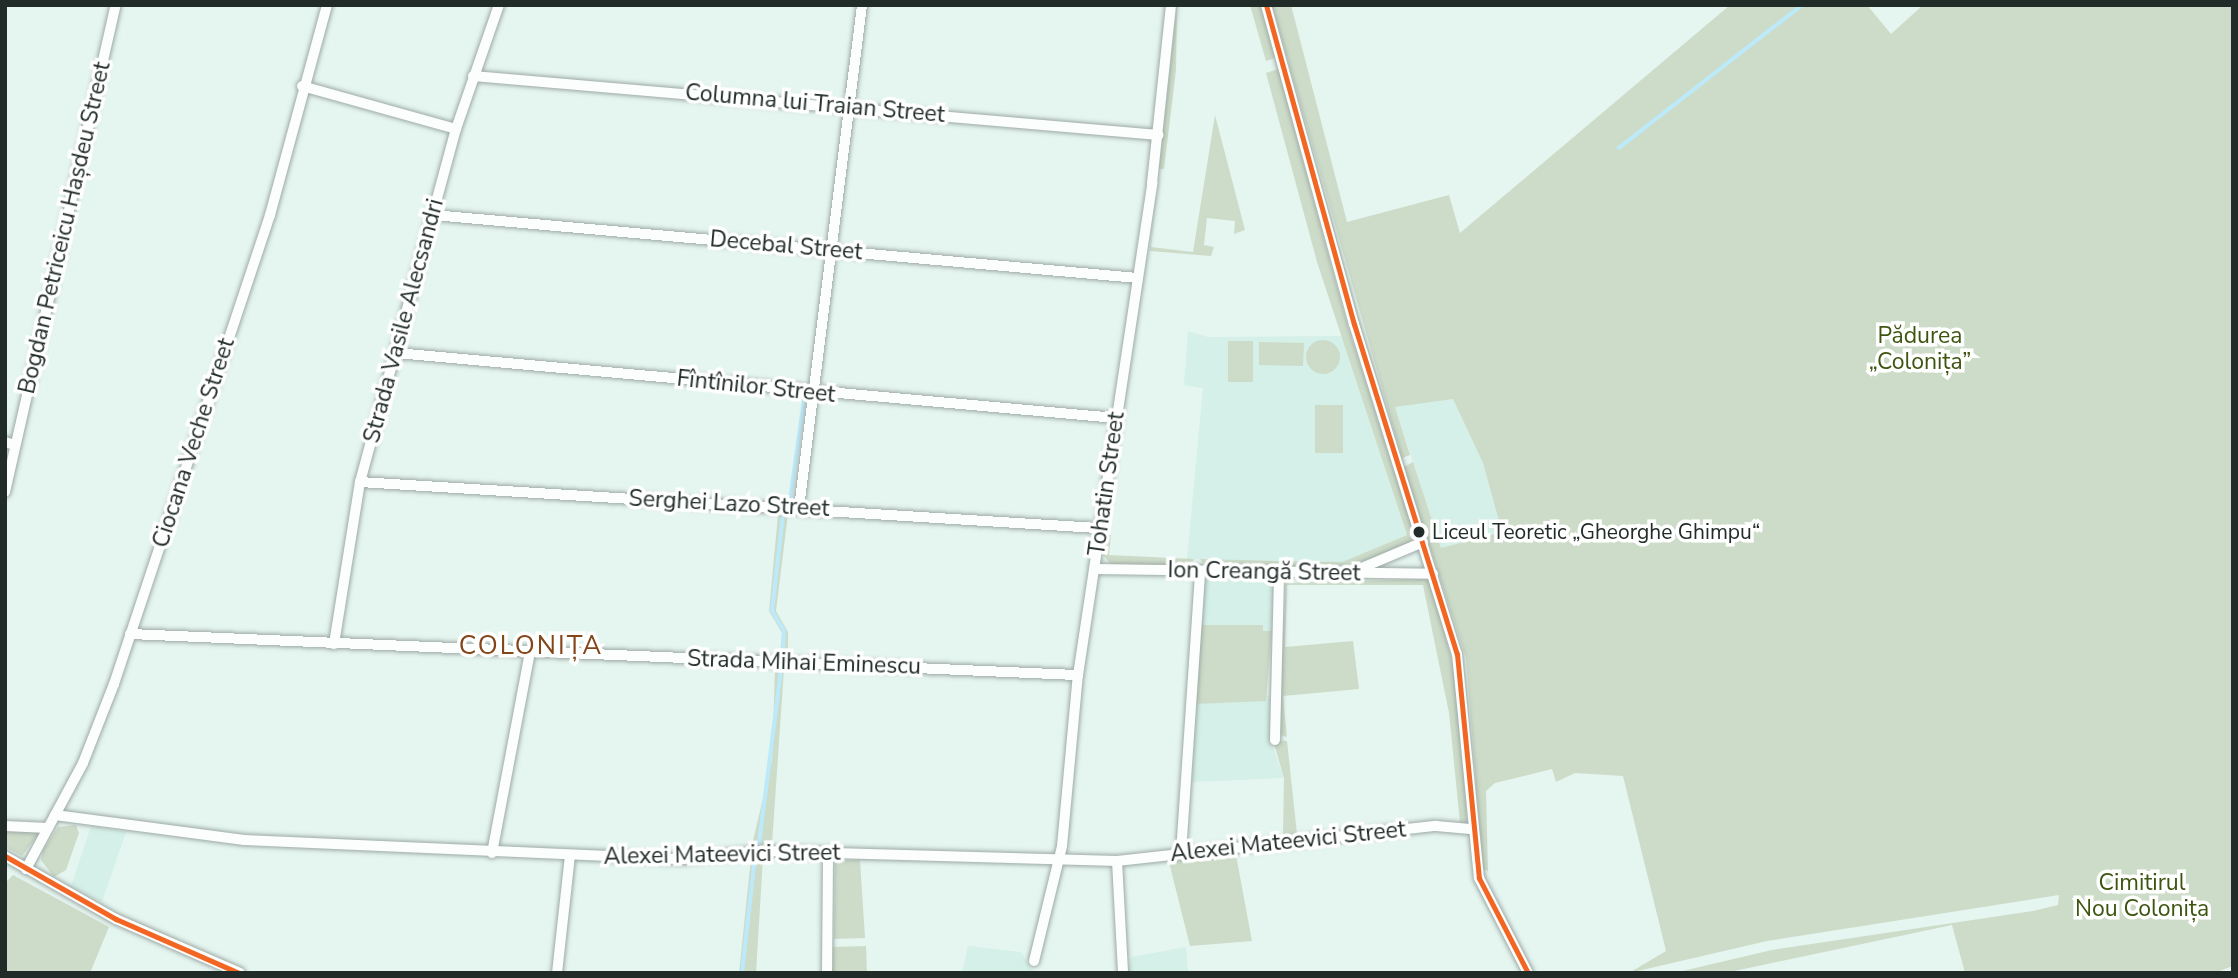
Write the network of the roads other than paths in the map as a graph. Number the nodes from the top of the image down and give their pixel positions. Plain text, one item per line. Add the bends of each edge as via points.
1 (116, 5) edge
2 (327, 5) edge
3 (499, 5) edge
4 (862, 5) edge
5 (1171, 5) edge
6 (1266, 5) edge
7 (473, 76) junction
8 (302, 86) junction
9 (849, 107) junction
10 (456, 129) junction
11 (1158, 135) junction
12 (433, 215) junction
13 (831, 250) junction
14 (1139, 278) junction
15 (396, 353) junction
16 (812, 393) junction
17 (1116, 418) junction
18 (10, 443) edge
19 (360, 482) junction
20 (5, 492) edge
21 (799, 508) junction
22 (1098, 528) junction
23 (1423, 542) junction
24 (1094, 569) junction
25 (1200, 572) junction
26 (1433, 574) junction
27 (1279, 575) junction
28 (1345, 575) junction
29 (130, 634) junction
30 (334, 643) junction
31 (530, 652) junction
32 (1078, 675) junction
33 (1275, 740) dead end
34 (55, 815) junction
35 (5, 826) edge
36 (48, 828) junction
37 (1473, 829) junction
38 (828, 852) junction
39 (492, 853) junction
40 (1181, 853) junction
41 (5, 856) edge
42 (570, 856) junction
43 (1117, 861) junction
44 (1059, 862) junction
45 (26, 869) junction
46 (1034, 961) dead end
47 (240, 973) edge
48 (557, 973) edge
49 (827, 973) edge
50 (1123, 973) edge
51 (1528, 973) edge

1 - 18 street, Bogdan Petriceicu Hașdeu Street
2 - 8 street, Ciocana Veche Street
3 - 7 street, Strada Vasile Alecsandri
4 - 9 street
5 - 11 street, Tohatin Street
6 - 23 street
7 - 9 street, Columna lui Traian Street
7 - 10 street, Strada Vasile Alecsandri
8 - 10 street
8 - 29 street, Ciocana Veche Street via 270,215
9 - 11 street, Columna lui Traian Street
9 - 13 street
10 - 12 street, Strada Vasile Alecsandri
11 - 14 street, Tohatin Street
12 - 13 street, Decebal Street
12 - 15 street, Strada Vasile Alecsandri
13 - 14 street, Decebal Street
13 - 16 street
14 - 17 street, Tohatin Street
15 - 16 street, Fîntînilor Street
15 - 19 street, Strada Vasile Alecsandri
16 - 17 street, Fîntînilor Street
16 - 21 street
17 - 22 street, Tohatin Street
18 - 20 street, Bogdan Petriceicu Hașdeu Street
19 - 21 street, Serghei Lazo Street
19 - 30 street, Strada Vasile Alecsandri
21 - 22 street, Serghei Lazo Street
22 - 24 street, Tohatin Street
23 - 26 street
23 - 28 street
24 - 25 street, Ion Creangă Street
24 - 32 street, Tohatin Street
25 - 27 street, Ion Creangă Street
25 - 40 street
26 - 28 street, Ion Creangă Street
26 - 37 street via 1463,679
27 - 28 street, Ion Creangă Street
27 - 33 street
29 - 30 street, Strada Mihai Eminescu
29 - 34 street, Ciocana Veche Street via 88,751
30 - 31 street, Strada Mihai Eminescu
31 - 32 street, Strada Mihai Eminescu
31 - 39 street
32 - 44 street, Tohatin Street
34 - 36 street, Ciocana Veche Street
34 - 39 street, Alexei Mateevici Street via 244,840
35 - 36 street
36 - 45 street, Ciocana Veche Street
37 - 40 street, Alexei Mateevici Street via 1436,826
37 - 51 street via 1486,898
38 - 42 street, Alexei Mateevici Street
38 - 44 street, Alexei Mateevici Street
38 - 49 street
39 - 42 street, Alexei Mateevici Street
40 - 43 street, Alexei Mateevici Street
41 - 45 street
42 - 48 street
43 - 44 street, Alexei Mateevici Street
43 - 50 street
44 - 46 street, Tohatin Street
45 - 47 street via 117,919

